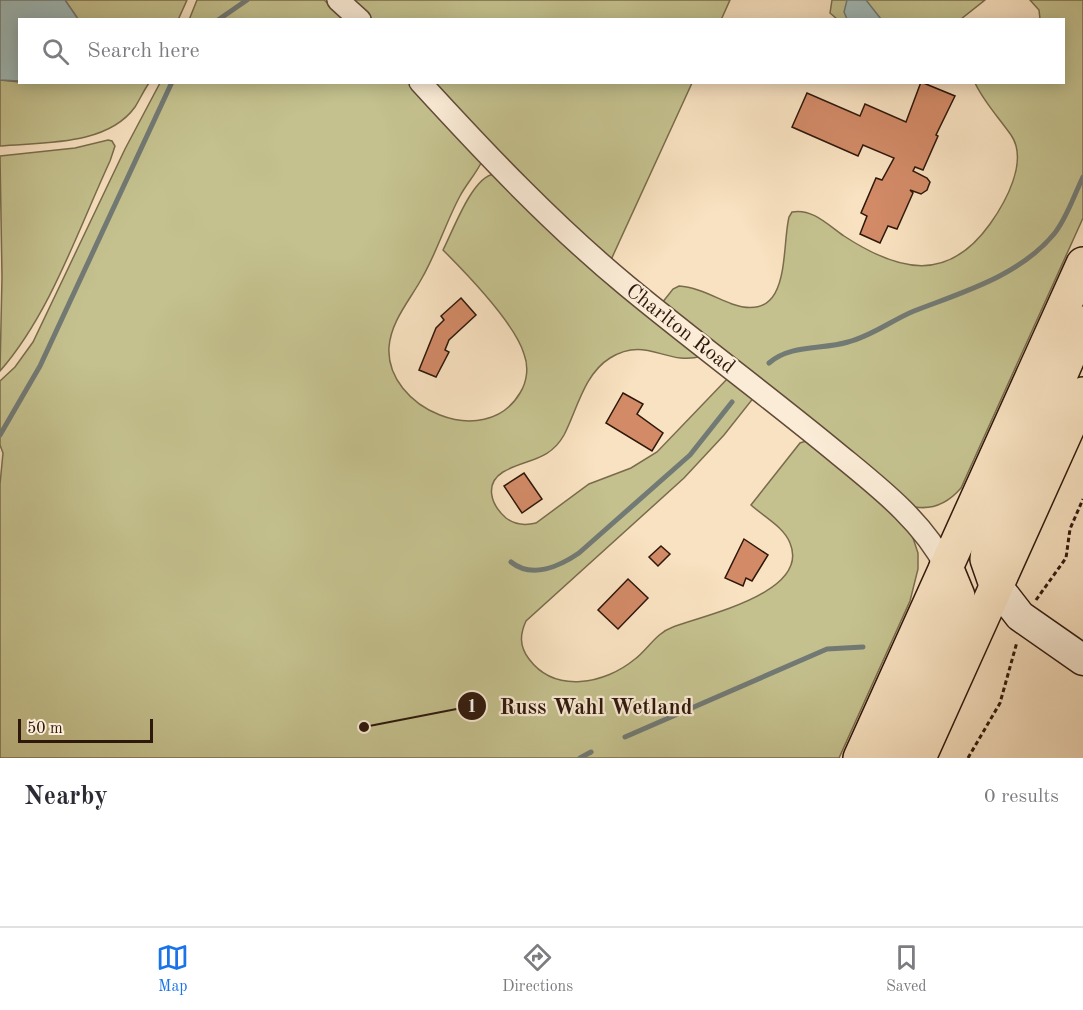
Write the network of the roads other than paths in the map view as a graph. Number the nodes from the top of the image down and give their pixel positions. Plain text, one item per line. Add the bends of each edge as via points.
1 (338, 0) edge
2 (358, 18) edge
3 (422, 84) edge
4 (1083, 264) edge
5 (1083, 323) edge
6 (1083, 394) edge
7 (946, 567) junction
8 (996, 585) junction
9 (1083, 660) edge
10 (860, 758) edge
11 (891, 758) edge
12 (919, 758) edge

1 - 2 street
3 - 7 street, Charlton Road via 550,219 630,289 868,479 926,534
4 - 7 highway
5 - 8 highway via 989,541 987,559
6 - 8 highway
7 - 10 highway
7 - 11 highway via 958,596 957,610
8 - 9 street via 1020,616
8 - 12 highway

